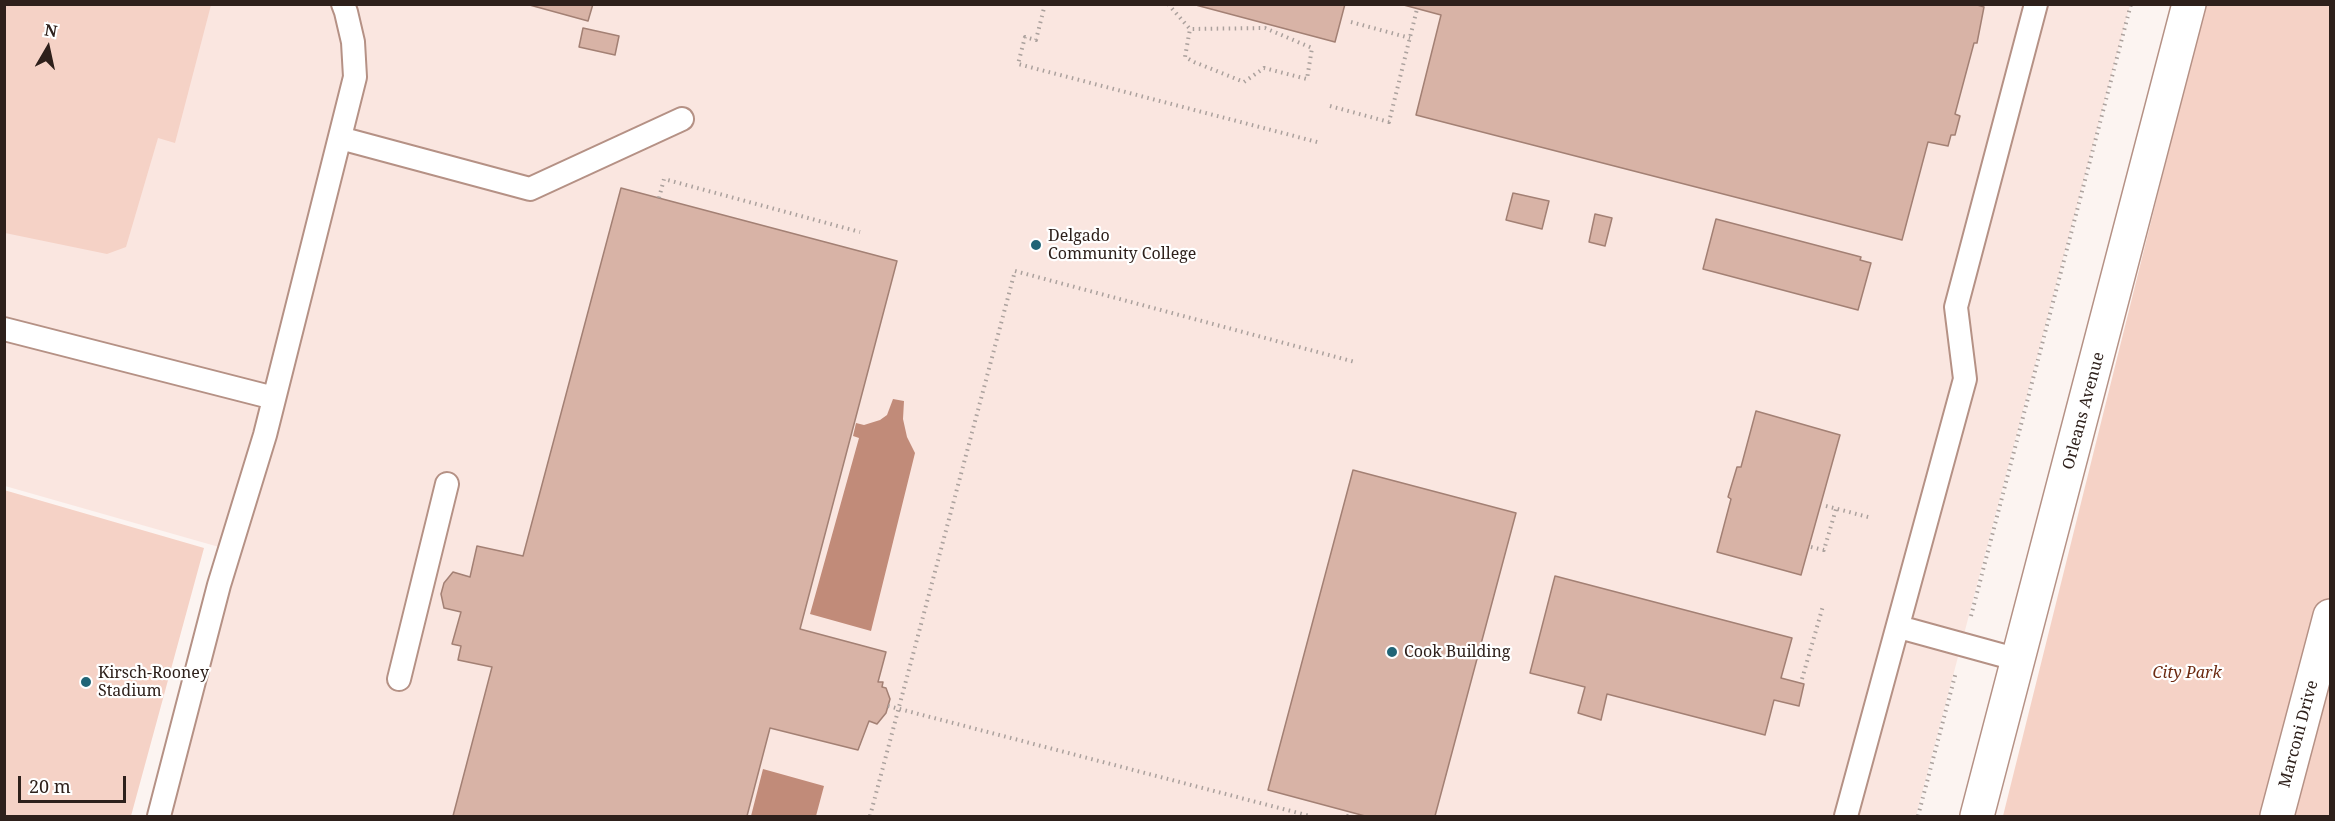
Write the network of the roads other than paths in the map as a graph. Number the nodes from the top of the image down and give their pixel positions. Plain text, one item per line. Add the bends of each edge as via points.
1 (343, 4) edge
2 (2036, 4) edge
3 (2182, 6) edge
4 (682, 119) dead end
5 (340, 138) junction
6 (4, 329) edge
7 (274, 398) junction
8 (447, 484) dead end
9 (2331, 616) edge
10 (1899, 627) junction
11 (2019, 660) junction
12 (399, 680) dead end
13 (159, 816) edge
14 (1846, 816) edge
15 (1977, 816) edge
16 (2277, 816) edge

1 - 5 lane via 353,42 355,77
2 - 10 lane via 1956,307 1965,379
3 - 11 street, Orleans Avenue
4 - 5 lane via 530,189
5 - 7 lane
6 - 7 lane
7 - 13 lane via 219,585
8 - 12 lane
9 - 16 street, Marconi Drive
10 - 11 lane
10 - 14 lane
11 - 15 street, Orleans Avenue

